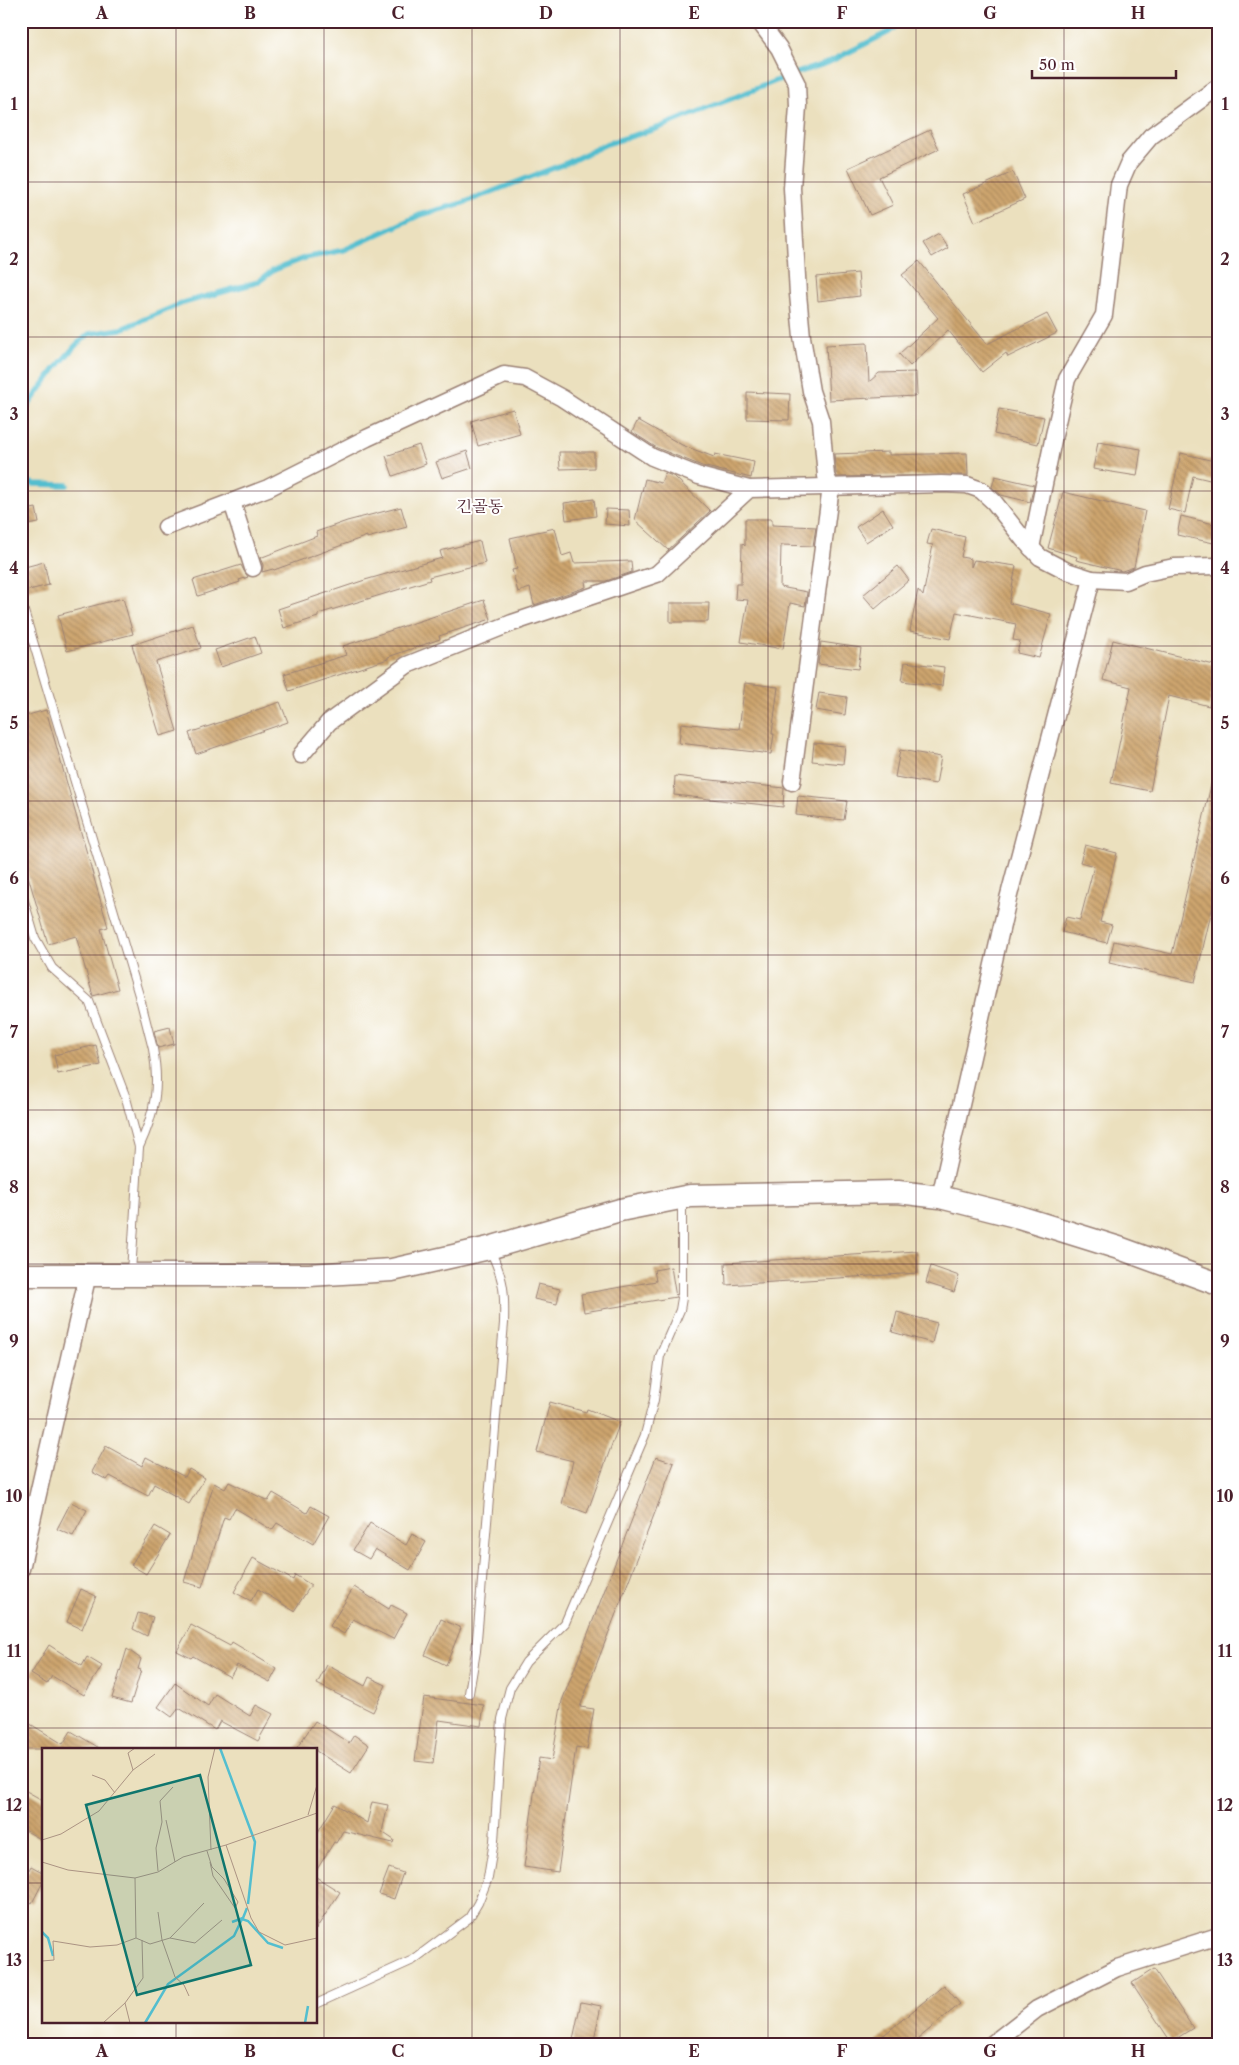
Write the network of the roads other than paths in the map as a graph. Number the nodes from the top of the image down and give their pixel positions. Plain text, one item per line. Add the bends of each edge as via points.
1 (759, 21) edge
2 (1218, 87) edge
3 (831, 487) junction
4 (749, 489) junction
5 (232, 502) junction
6 (166, 527) dead end
7 (1031, 548) junction
8 (1218, 566) edge
9 (253, 568) dead end
10 (1092, 579) junction
11 (21, 608) edge
12 (301, 755) dead end
13 (792, 782) dead end
14 (21, 891) edge
15 (139, 1147) junction
16 (940, 1197) junction
17 (682, 1198) junction
18 (489, 1248) junction
19 (88, 1274) junction
20 (131, 1274) junction
21 (21, 1275) edge
22 (1218, 1284) edge
23 (21, 1569) edge
24 (469, 1693) dead end
25 (1218, 1936) edge
26 (318, 2003) edge
27 (992, 2044) edge

1 - 3 street via 779,48 797,84 792,188 798,294 811,390 821,421 826,476
2 - 7 street via 1151,136 1129,162 1122,177 1104,314 1068,379
3 - 4 street
3 - 7 street via 967,485 981,490 994,502
3 - 13 street
4 - 5 street via 699,476 652,457 562,398 525,378 504,375 268,488
4 - 12 street via 657,574 512,623 407,665 329,722
5 - 6 street
5 - 9 street
7 - 10 street via 1060,568
8 - 10 street via 1174,567 1126,581
10 - 16 street via 1008,899
11 - 15 lane via 112,906 156,1065 154,1109
14 - 15 lane via 35,938 52,968 89,1001 126,1098
15 - 20 lane
16 - 17 main road via 898,1192
16 - 22 main road via 1028,1220
17 - 18 main road via 620,1210
17 - 26 lane via 682,1298 660,1356 654,1400 644,1435 565,1623 526,1662 510,1688 502,1718 494,1841 488,1878 478,1902 469,1918 413,1960
18 - 20 main road via 392,1270 309,1275
18 - 24 lane via 501,1272 505,1292 504,1323 476,1651
19 - 20 main road
19 - 21 main road
19 - 23 street
25 - 27 street via 1117,1968 1037,2008

